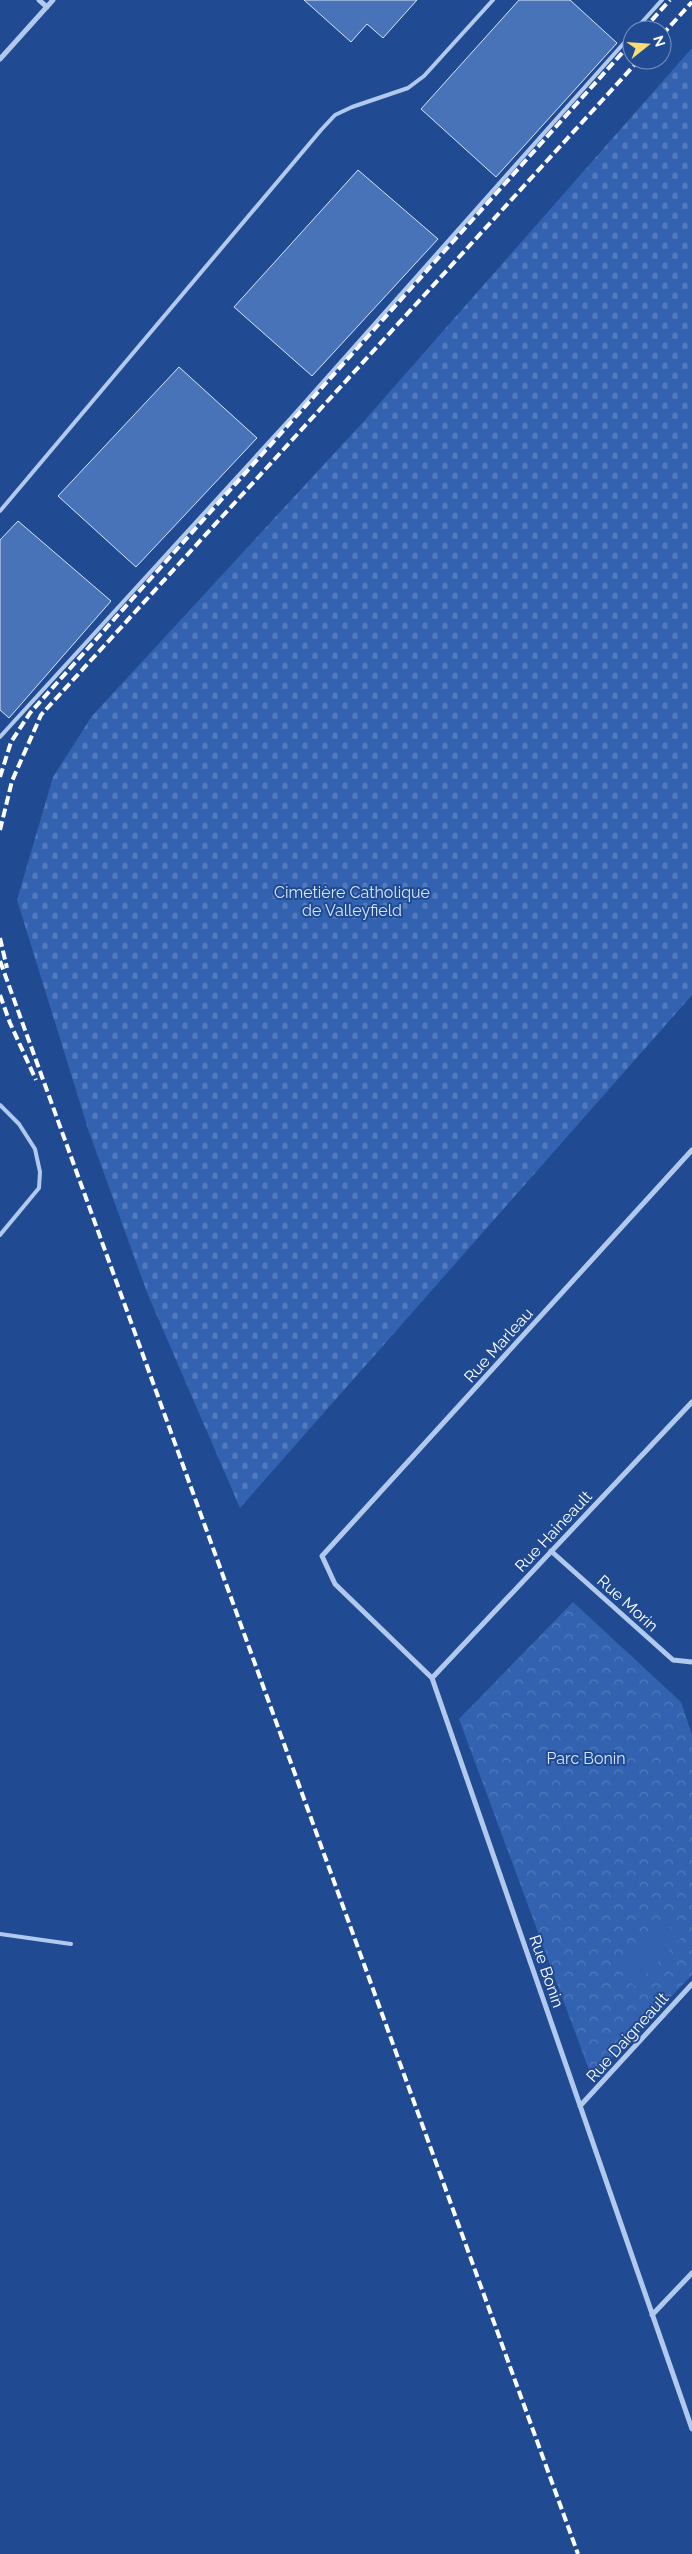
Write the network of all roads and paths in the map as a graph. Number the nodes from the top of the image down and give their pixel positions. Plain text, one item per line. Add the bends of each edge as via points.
1 (39, 0) edge
2 (53, 0) edge
3 (493, 0) edge
4 (662, 0) edge
5 (47, 7) junction
6 (644, 20) edge
7 (622, 45) edge
8 (0, 59) edge
9 (0, 511) edge
10 (0, 737) edge
11 (0, 1105) edge
12 (692, 1150) edge
13 (0, 1234) edge
14 (692, 1402) edge
15 (551, 1551) junction
16 (322, 1556) joint
17 (692, 1662) edge
18 (432, 1678) junction
19 (0, 1934) edge
20 (71, 1944) dead end
21 (692, 1984) edge
22 (580, 2106) junction
23 (692, 2273) edge
24 (652, 2315) junction
25 (692, 2429) edge

1 - 5 street
2 - 5 street
3 - 9 lane via 424,76 408,88 335,115
4 - 6 lane
5 - 8 street
7 - 10 lane via 291,418
11 - 13 lane via 30,1140 40,1172 39,1188
12 - 16 street, Rue Marleau
14 - 15 street, Rue Haineault
15 - 17 street, Rue Morin via 673,1660
15 - 18 street, Rue Haineault
16 - 18 street, Rue Bonin via 335,1584
18 - 22 street, Rue Bonin
19 - 20 lane
21 - 22 street, Rue Daigneault
22 - 24 street, Rue Bonin
23 - 24 street
24 - 25 street, Rue Bonin

